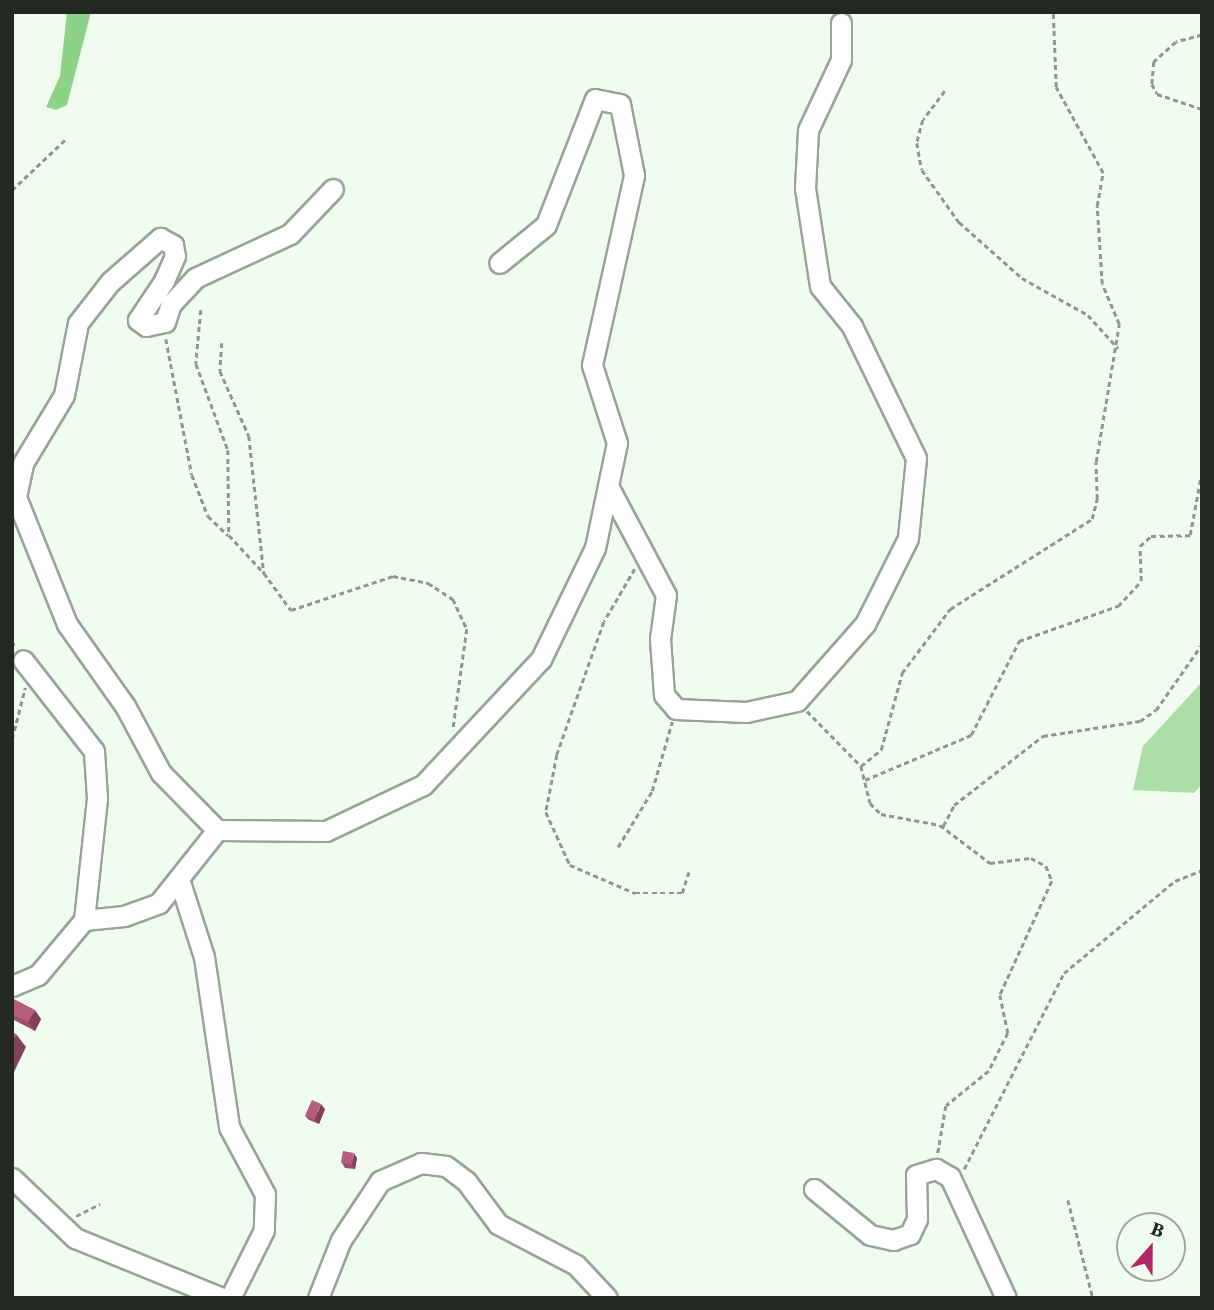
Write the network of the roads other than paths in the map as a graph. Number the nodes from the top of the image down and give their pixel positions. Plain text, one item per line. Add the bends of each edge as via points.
1 (841, 23) dead end
2 (334, 189) dead end
3 (499, 263) dead end
4 (608, 486) junction
5 (23, 660) road end
6 (217, 830) junction
7 (179, 879) junction
8 (84, 920) junction
9 (12, 986) edge
10 (12, 1178) edge
11 (814, 1189) dead end
12 (222, 1298) edge
13 (230, 1298) edge
14 (318, 1298) edge
15 (607, 1298) edge
16 (1006, 1298) edge

1 - 4 street via 841,60 808,130 805,188 820,286 852,326 916,458 908,538 865,624 797,701 746,712 676,709 664,695 660,639 666,595
2 - 6 street via 290,233 195,278 171,304 165,322 146,326 138,320 176,256 173,244 160,238 110,282 78,323 64,394 23,463 16,497 67,624 125,706 162,773
3 - 4 street via 546,225 595,99 620,104 634,175 592,365 617,443
4 - 6 street via 595,548 541,659 423,785 326,831
5 - 8 street via 94,751 97,798
6 - 7 street
7 - 8 street via 159,903 124,916
7 - 13 street via 204,957 229,1127 265,1194 264,1230
8 - 9 street via 38,975
10 - 12 street via 75,1238
11 - 16 street via 870,1235 893,1240 910,1234 917,1219 916,1175 936,1169 955,1188
14 - 15 street via 341,1240 380,1181 421,1163 446,1166 498,1224 576,1265

